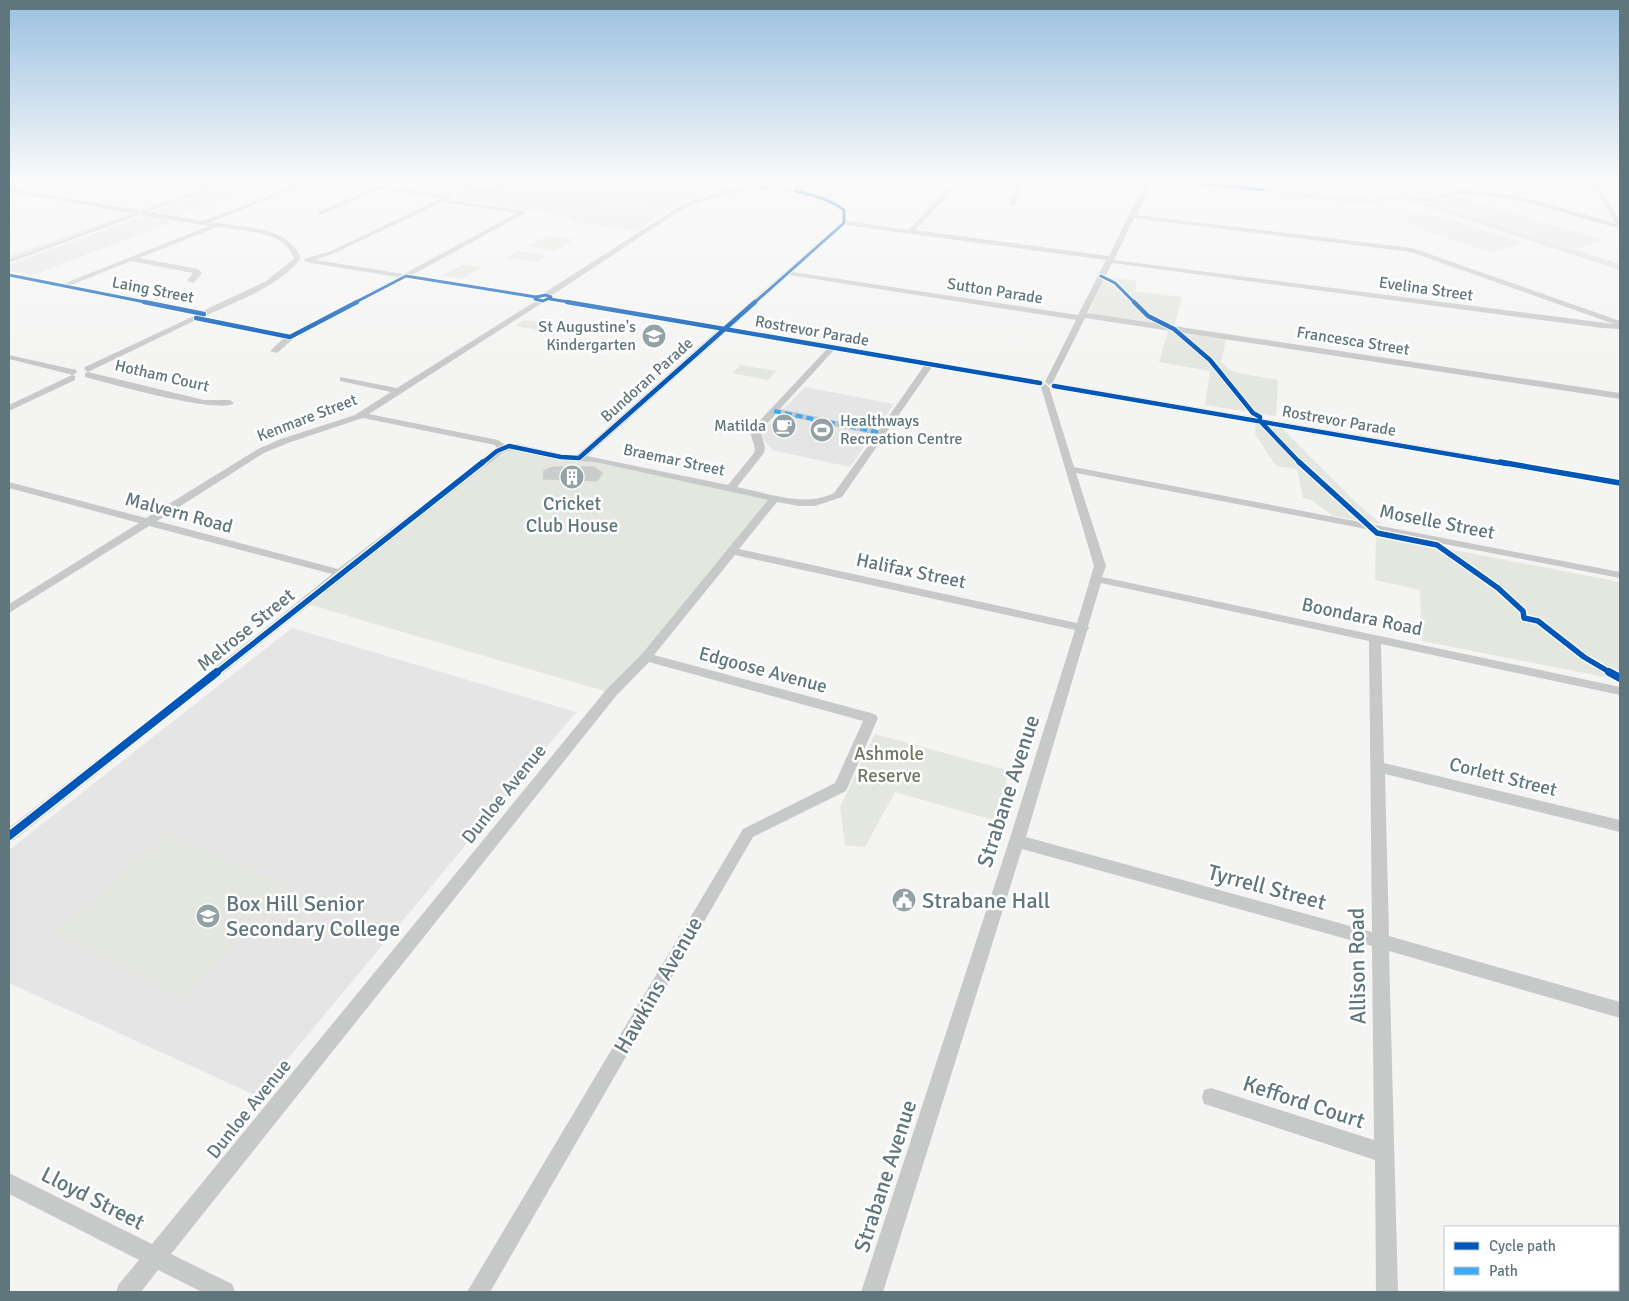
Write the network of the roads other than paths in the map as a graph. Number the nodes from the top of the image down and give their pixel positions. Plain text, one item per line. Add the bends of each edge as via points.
1 (62, 241) edge
2 (176, 241) edge
3 (286, 241) edge
4 (358, 241) edge
5 (470, 241) edge
6 (631, 241) edge
7 (824, 241) edge
8 (974, 241) edge
9 (1118, 241) edge
10 (1335, 241) edge
11 (1538, 241) edge
12 (132, 259) junction
13 (298, 259) junction
14 (1109, 259) junction
15 (9, 260) edge
16 (306, 260) junction
17 (1620, 267) edge
18 (787, 273) junction
19 (9, 275) edge
20 (406, 276) junction
21 (191, 282) dead end
22 (63, 286) junction
23 (543, 298) junction
24 (200, 316) junction
25 (1081, 316) junction
26 (1620, 326) edge
27 (724, 329) junction
28 (290, 337) junction
29 (832, 348) junction
30 (274, 351) dead end
31 (9, 357) edge
32 (929, 365) junction
33 (88, 372) junction
34 (72, 375) junction
35 (343, 379) dead end
36 (1047, 384) junction
37 (398, 391) junction
38 (1620, 396) edge
39 (230, 403) dead end
40 (9, 408) edge
41 (774, 411) junction
42 (362, 415) junction
43 (882, 432) junction
44 (502, 448) junction
45 (579, 458) junction
46 (1070, 469) junction
47 (1620, 484) edge
48 (9, 486) edge
49 (731, 487) junction
50 (775, 498) junction
51 (147, 522) junction
52 (732, 551) junction
53 (340, 573) junction
54 (1620, 575) edge
55 (1096, 579) junction
56 (9, 609) edge
57 (1083, 628) junction
58 (1375, 639) junction
59 (646, 657) junction
60 (1620, 691) edge
61 (871, 718) joint
62 (1377, 767) junction
63 (1620, 826) edge
64 (9, 836) edge
65 (1017, 841) junction
66 (1379, 941) junction
67 (1620, 1010) edge
68 (1211, 1097) dead end
69 (1383, 1153) junction
70 (9, 1183) edge
71 (155, 1257) junction
72 (126, 1292) edge
73 (224, 1292) edge
74 (478, 1292) edge
75 (872, 1292) edge
76 (1387, 1292) edge

1 - 15 main road
2 - 12 street
3 - 13 street via 293,246
4 - 16 street
5 - 20 street
6 - 23 street, Kenmare Street
7 - 18 street, Bundoran Parade
8 - 14 street, Evelina Street
9 - 14 street
10 - 26 street via 1412,250
11 - 17 main road
12 - 21 street via 195,271 197,276
12 - 22 street
13 - 16 street, Rostrevor Parade
13 - 24 street via 269,283
14 - 25 street
14 - 26 street, Evelina Street
16 - 20 street, Rostrevor Parade
18 - 25 street, Sutton Parade
18 - 27 street, Bundoran Parade
19 - 22 street, Laing Street
20 - 23 street, Rostrevor Parade
20 - 28 street
22 - 24 street, Laing Street
23 - 27 street, Rostrevor Parade
23 - 37 street, Kenmare Street
24 - 28 street, Laing Street
24 - 33 street
25 - 36 street
25 - 38 street, Francesca Street
27 - 29 street, Rostrevor Parade
27 - 45 street, Bundoran Parade
28 - 30 street
29 - 32 street, Rostrevor Parade
29 - 41 street
31 - 34 street
32 - 36 street, Rostrevor Parade
32 - 43 street
33 - 34 street
33 - 39 street, Hotham Court via 204,403
34 - 40 street
35 - 37 street
36 - 46 street, Strabane Avenue
36 - 47 street, Rostrevor Parade
37 - 42 street, Kenmare Street
41 - 43 street
41 - 49 street via 755,431 754,436 760,444 759,454
42 - 44 street, Braemar Street via 498,444
42 - 51 street, Kenmare Street via 346,423 275,444
43 - 50 street via 838,495 827,502 803,504
44 - 45 street, Braemar Street via 517,447
44 - 53 street, Melrose Street
45 - 49 street, Braemar Street
46 - 54 street, Moselle Street
46 - 55 street, Strabane Avenue via 1100,566
48 - 51 street, Malvern Road
49 - 50 street, Braemar Street
50 - 52 street, Dunloe Avenue
51 - 53 street, Malvern Road
51 - 56 street, Kenmare Street
52 - 57 street, Halifax Street
52 - 59 street, Dunloe Avenue
53 - 64 street, Melrose Street
55 - 57 street, Strabane Avenue
55 - 58 street, Boondara Road
57 - 65 street, Strabane Avenue
58 - 60 street, Boondara Road
58 - 62 street, Allison Road
59 - 61 street, Edgoose Avenue
59 - 71 street, Dunloe Avenue via 587,723
61 - 74 street, Hawkins Avenue via 841,787 748,833
62 - 63 street, Corlett Street
62 - 66 street, Allison Road
65 - 66 street, Tyrrell Street
65 - 75 street, Strabane Avenue
66 - 67 street, Tyrrell Street
66 - 69 street, Allison Road
68 - 69 street, Kefford Court
69 - 76 street, Allison Road
70 - 71 street, Lloyd Street
71 - 72 street, Dunloe Avenue
71 - 73 street

